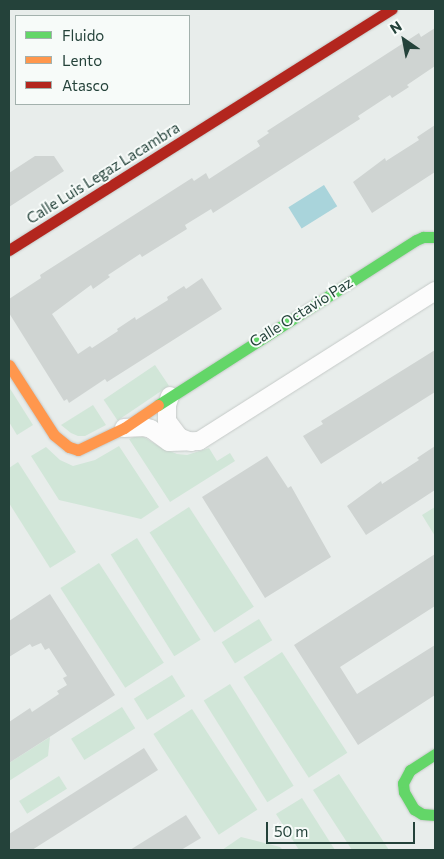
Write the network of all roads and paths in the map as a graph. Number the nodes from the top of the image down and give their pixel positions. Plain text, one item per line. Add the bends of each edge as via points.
1 (391, 9) edge
2 (435, 237) edge
3 (9, 250) edge
4 (435, 291) edge
5 (9, 365) edge
6 (170, 396) junction
7 (124, 428) junction
8 (192, 442) junction
9 (435, 754) edge
10 (435, 815) edge

1 - 3 street, Calle Luis Legaz Lacambra
2 - 6 street, Calle Octavio Paz via 416,240
4 - 8 street via 205,437
5 - 7 street, Calle Octavio Paz via 54,435 68,447 86,448
6 - 7 street, Calle Octavio Paz
6 - 8 street via 167,421 179,437
7 - 8 street via 144,427 169,442
9 - 10 street via 410,770 403,783 404,792 414,809 422,814

